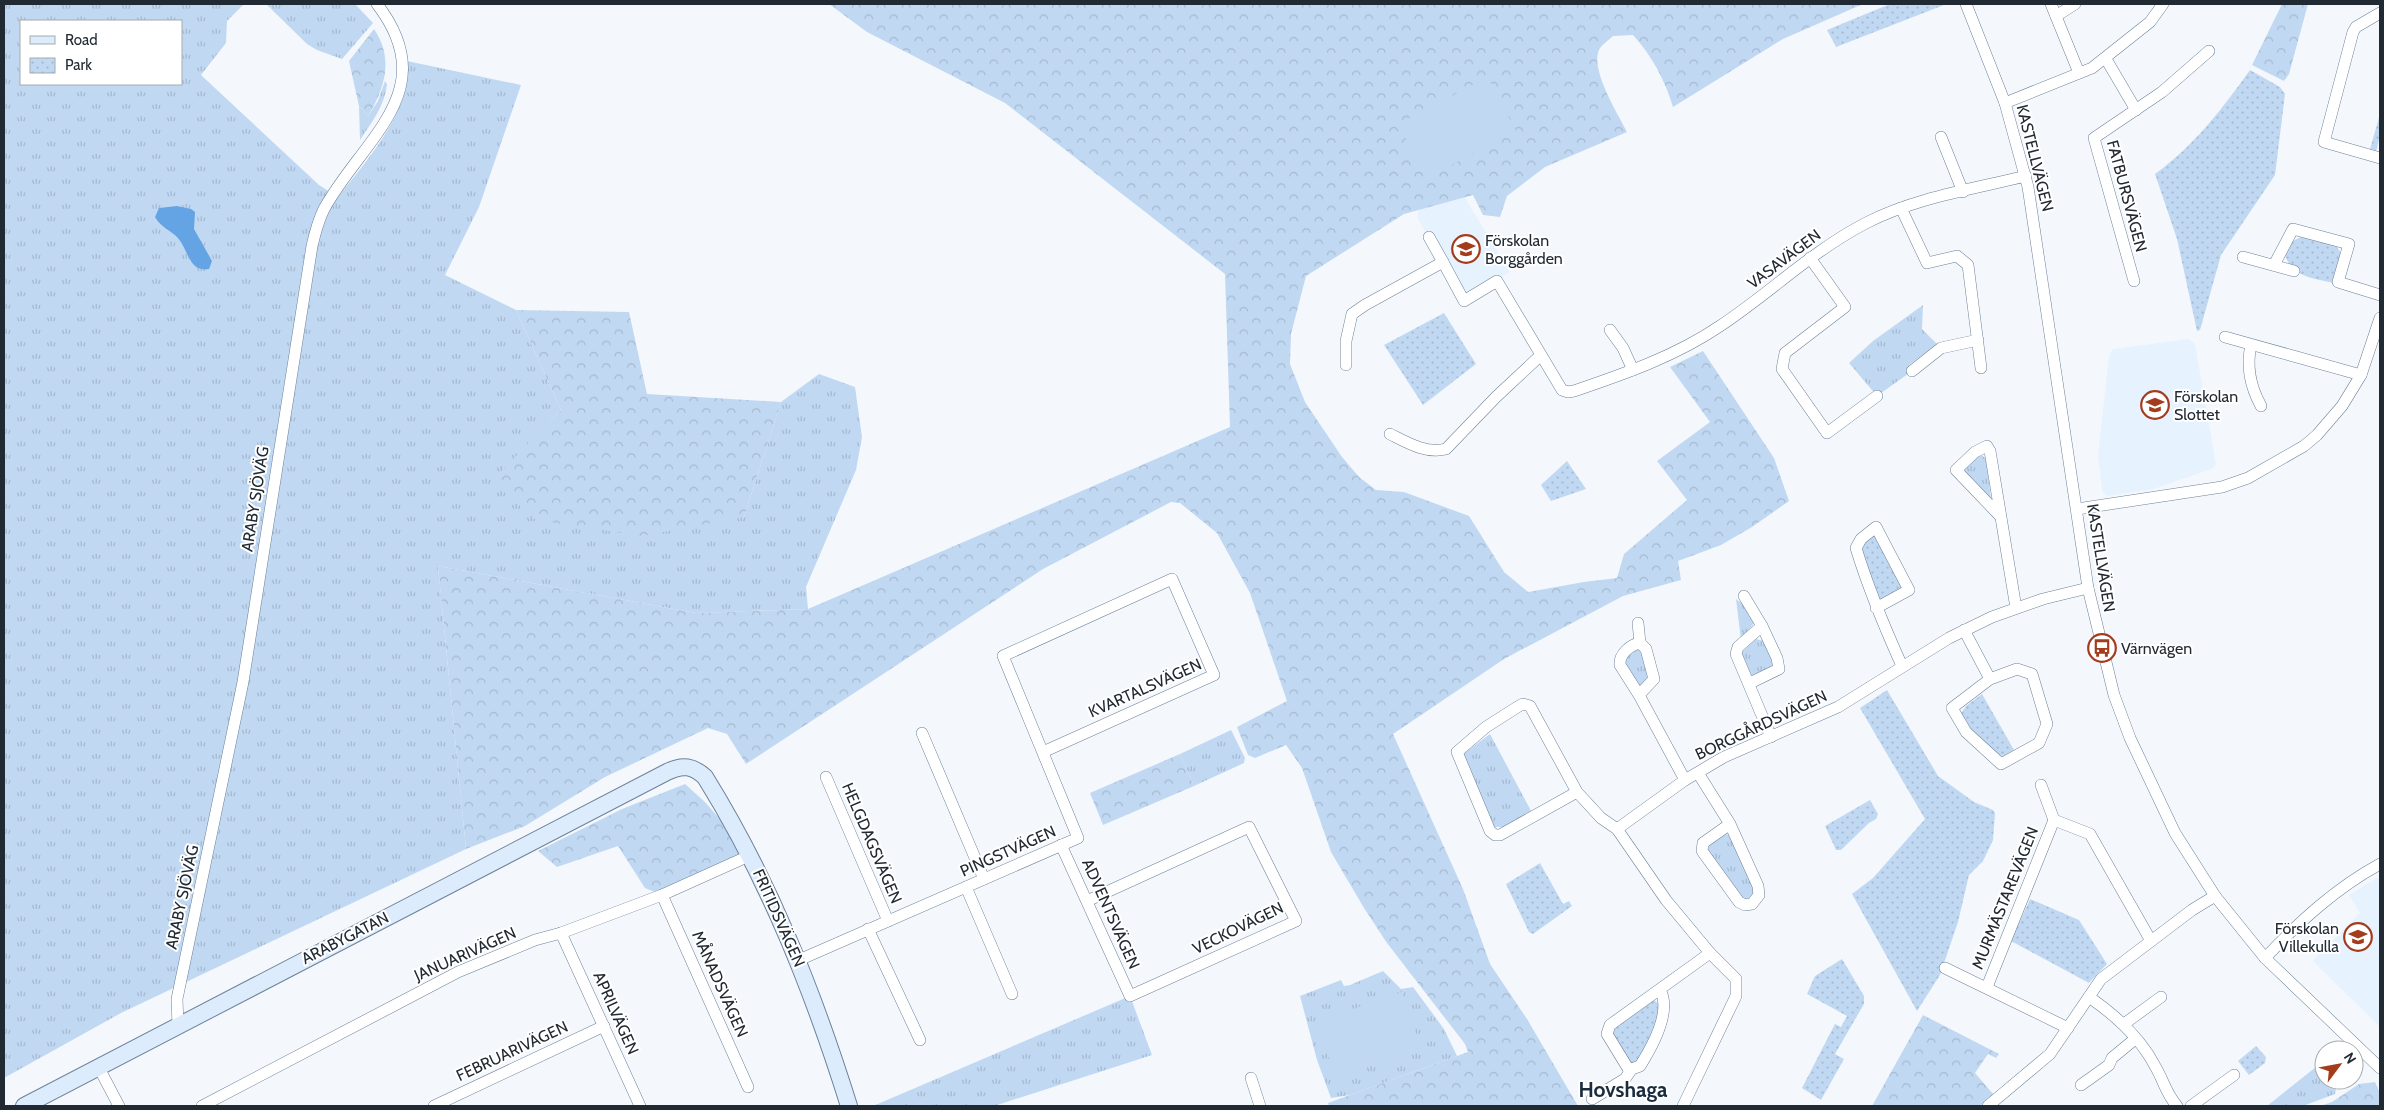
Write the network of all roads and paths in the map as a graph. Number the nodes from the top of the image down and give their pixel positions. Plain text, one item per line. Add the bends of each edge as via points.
1 (377, 4) edge
2 (1966, 4) edge
3 (2051, 4) edge
4 (2075, 4) edge
5 (2164, 4) edge
6 (2380, 13) edge
7 (2056, 16) junction
8 (2209, 52) dead end
9 (2106, 59) junction
10 (2080, 72) junction
11 (2005, 103) junction
12 (2136, 110) junction
13 (1941, 137) dead end
14 (2380, 158) edge
15 (2026, 176) junction
16 (1963, 192) junction
17 (1901, 208) junction
18 (1428, 237) dead end
19 (2243, 257) dead end
20 (1810, 258) junction
21 (1443, 262) junction
22 (2274, 265) junction
23 (2294, 271) dead end
24 (2134, 281) dead end
25 (2380, 295) edge
26 (2380, 318) edge
27 (1610, 330) dead end
28 (2225, 337) dead end
29 (2377, 339) edge
30 (1978, 340) junction
31 (2251, 345) junction
32 (1541, 356) junction
33 (1346, 365) dead end
34 (1981, 368) dead end
35 (1632, 370) junction
36 (1912, 371) dead end
37 (2361, 375) junction
38 (1877, 396) dead end
39 (2261, 406) dead end
40 (1390, 434) dead end
41 (2077, 509) junction
42 (2000, 517) junction
43 (2088, 588) junction
44 (1744, 596) dead end
45 (1876, 608) junction
46 (2016, 608) junction
47 (1638, 624) dead end
48 (1762, 626) junction
49 (1964, 630) junction
50 (1640, 643) junction
51 (1003, 656) joint
52 (1902, 666) junction
53 (1990, 679) junction
54 (1750, 683) junction
55 (1639, 695) junction
56 (922, 734) dead end
57 (1771, 738) junction
58 (1043, 752) junction
59 (667, 772) joint
60 (1698, 773) junction
61 (826, 777) dead end
62 (1685, 780) junction
63 (2041, 785) dead end
64 (1577, 792) junction
65 (2054, 820) junction
66 (1730, 824) junction
67 (1618, 829) junction
68 (1061, 845) junction
69 (751, 855) junction
70 (2380, 864) edge
71 (984, 879) junction
72 (966, 887) junction
73 (662, 895) junction
74 (2215, 896) junction
75 (1087, 901) junction
76 (888, 921) junction
77 (868, 929) junction
78 (561, 933) junction
79 (2151, 941) junction
80 (1710, 953) junction
81 (2265, 958) junction
82 (799, 960) junction
83 (1945, 968) dead end
84 (1987, 987) junction
85 (1660, 990) junction
86 (1012, 994) dead end
87 (1130, 996) joint
88 (2089, 997) junction
89 (2160, 997) dead end
90 (2124, 1024) junction
91 (178, 1025) junction
92 (604, 1026) junction
93 (2068, 1028) junction
94 (2135, 1039) junction
95 (920, 1040) dead end
96 (99, 1068) junction
97 (2380, 1068) edge
98 (1631, 1070) junction
99 (2234, 1075) dead end
100 (1251, 1078) dead end
101 (2081, 1085) dead end
102 (748, 1087) dead end
103 (1592, 1099) dead end
104 (24, 1106) edge
105 (119, 1106) edge
106 (202, 1106) edge
107 (434, 1106) edge
108 (640, 1106) edge
109 (849, 1106) edge
110 (1260, 1106) edge
111 (1683, 1106) edge
112 (1988, 1106) edge
113 (2177, 1106) edge
114 (2191, 1106) edge

1 - 91 street, ARABY SJÖVÄG via 400,44 402,85 383,126 324,210 312,246 243,682 177,999
2 - 11 street, KASTELLVÄGEN
3 - 7 street
4 - 7 street
5 - 9 street via 2150,22
6 - 14 street via 2353,32 2324,142
7 - 10 street
8 - 12 street, FATBURSVÄGEN
9 - 10 street
9 - 12 street
10 - 11 street
11 - 15 street, KASTELLVÄGEN
12 - 24 street, FATBURSVÄGEN via 2094,138
13 - 16 street
15 - 16 street, VASAVÄGEN
15 - 41 street, KASTELLVÄGEN
16 - 17 street, VASAVÄGEN
17 - 20 street, VASAVÄGEN via 1867,222
17 - 30 street via 1927,263 1957,256 1968,265
18 - 21 street
19 - 22 street
20 - 35 street, VASAVÄGEN via 1704,337
20 - 38 street via 1845,307 1785,353 1782,369 1827,433
21 - 32 street, VASAVÄGEN via 1464,301 1497,281
21 - 33 street via 1352,314 1346,341
22 - 23 street
22 - 25 street via 2293,229 2349,244 2338,282
26 - 29 street
27 - 35 street via 1623,348
28 - 31 street
29 - 37 street
30 - 34 street
30 - 36 street via 1941,348
31 - 37 street
31 - 39 street via 2247,362 2254,394
32 - 35 street, VASAVÄGEN via 1565,392
32 - 40 street via 1496,397 1446,450 1435,452
37 - 41 street via 2342,406 2317,435 2248,478 2222,486
41 - 43 street, KASTELLVÄGEN
42 - 42 street via 1990,451 1984,446 1956,470
42 - 46 street
43 - 46 street, BORGGÅRDSVÄGEN
43 - 74 street, KASTELLVÄGEN via 2114,695 2130,738 2175,833
44 - 48 street
45 - 45 street via 1856,548 1861,539 1876,527 1909,590
45 - 52 street
46 - 49 street, BORGGÅRDSVÄGEN
47 - 50 street
48 - 54 street via 1736,654
48 - 54 street via 1779,669
49 - 52 street, BORGGÅRDSVÄGEN
49 - 53 street
50 - 55 street via 1646,650 1654,679
50 - 55 street via 1630,648 1620,660 1620,666
51 - 58 street, PINGSTVÄGEN
51 - 58 street, KVARTALSVÄGEN via 1172,579 1214,675
52 - 57 street, BORGGÅRDSVÄGEN via 1838,707
53 - 53 street via 2017,669 2032,674 2047,724 2039,743 2001,764 1966,732 1952,708
54 - 57 street
55 - 62 street
56 - 71 street
57 - 60 street, BORGGÅRDSVÄGEN via 1724,757
58 - 68 street, PINGSTVÄGEN via 1078,838
59 - 69 street, FRITIDSVÄGEN via 687,766 696,768 706,777
59 - 91 street, ARABYGATAN
60 - 62 street, BORGGÅRDSVÄGEN
60 - 66 street
61 - 76 street, HELGDAGSVÄGEN
62 - 67 street, BORGGÅRDSVÄGEN
63 - 65 street, MURMÄSTAREVÄGEN
64 - 64 street via 1533,709 1527,704 1486,727 1457,752 1490,831 1495,835
64 - 67 street via 1601,818
65 - 79 street, MURMÄSTAREVÄGEN via 2090,834
65 - 84 street, MURMÄSTAREVÄGEN
66 - 66 street via 1758,886 1759,895 1752,904 1739,902 1702,851 1703,843
67 - 80 street via 1651,880
68 - 71 street, PINGSTVÄGEN
68 - 75 street, ADVENTSVÄGEN
69 - 73 street, JANUARIVÄGEN
69 - 82 street, FRITIDSVÄGEN
70 - 81 street via 2337,890
71 - 72 street, PINGSTVÄGEN
72 - 76 street, PINGSTVÄGEN
72 - 86 street
73 - 78 street, JANUARIVÄGEN
73 - 102 street, MÅNADSVÄGEN
74 - 79 street
74 - 81 street, KASTELLVÄGEN
75 - 87 street, ADVENTSVÄGEN
75 - 87 street, VECKOVÄGEN via 1249,827 1296,921
76 - 77 street, PINGSTVÄGEN
77 - 82 street, PINGSTVÄGEN
77 - 95 street
78 - 92 street, APRILVÄGEN
78 - 106 street, JANUARIVÄGEN via 535,940 458,972
79 - 88 street via 2101,979
80 - 85 street
80 - 111 street via 1736,979 1736,996
81 - 97 street, KASTELLVÄGEN
82 - 109 street, FRITIDSVÄGEN
83 - 84 street, MURMÄSTAREVÄGEN
84 - 93 street, MURMÄSTAREVÄGEN
85 - 98 street via 1664,999 1663,1018 1642,1063
85 - 98 street via 1608,1028 1609,1037
88 - 90 street
88 - 93 street
89 - 90 street
90 - 94 street
91 - 96 street, ARABYGATAN
92 - 107 street, FEBRUARIVÄGEN
92 - 108 street, APRILVÄGEN
93 - 112 street via 2050,1054
94 - 101 street via 2112,1058 2109,1066
94 - 113 street via 2156,1066 2165,1091
96 - 104 street, ARABYGATAN
96 - 105 street
98 - 103 street
99 - 114 street
100 - 110 street

